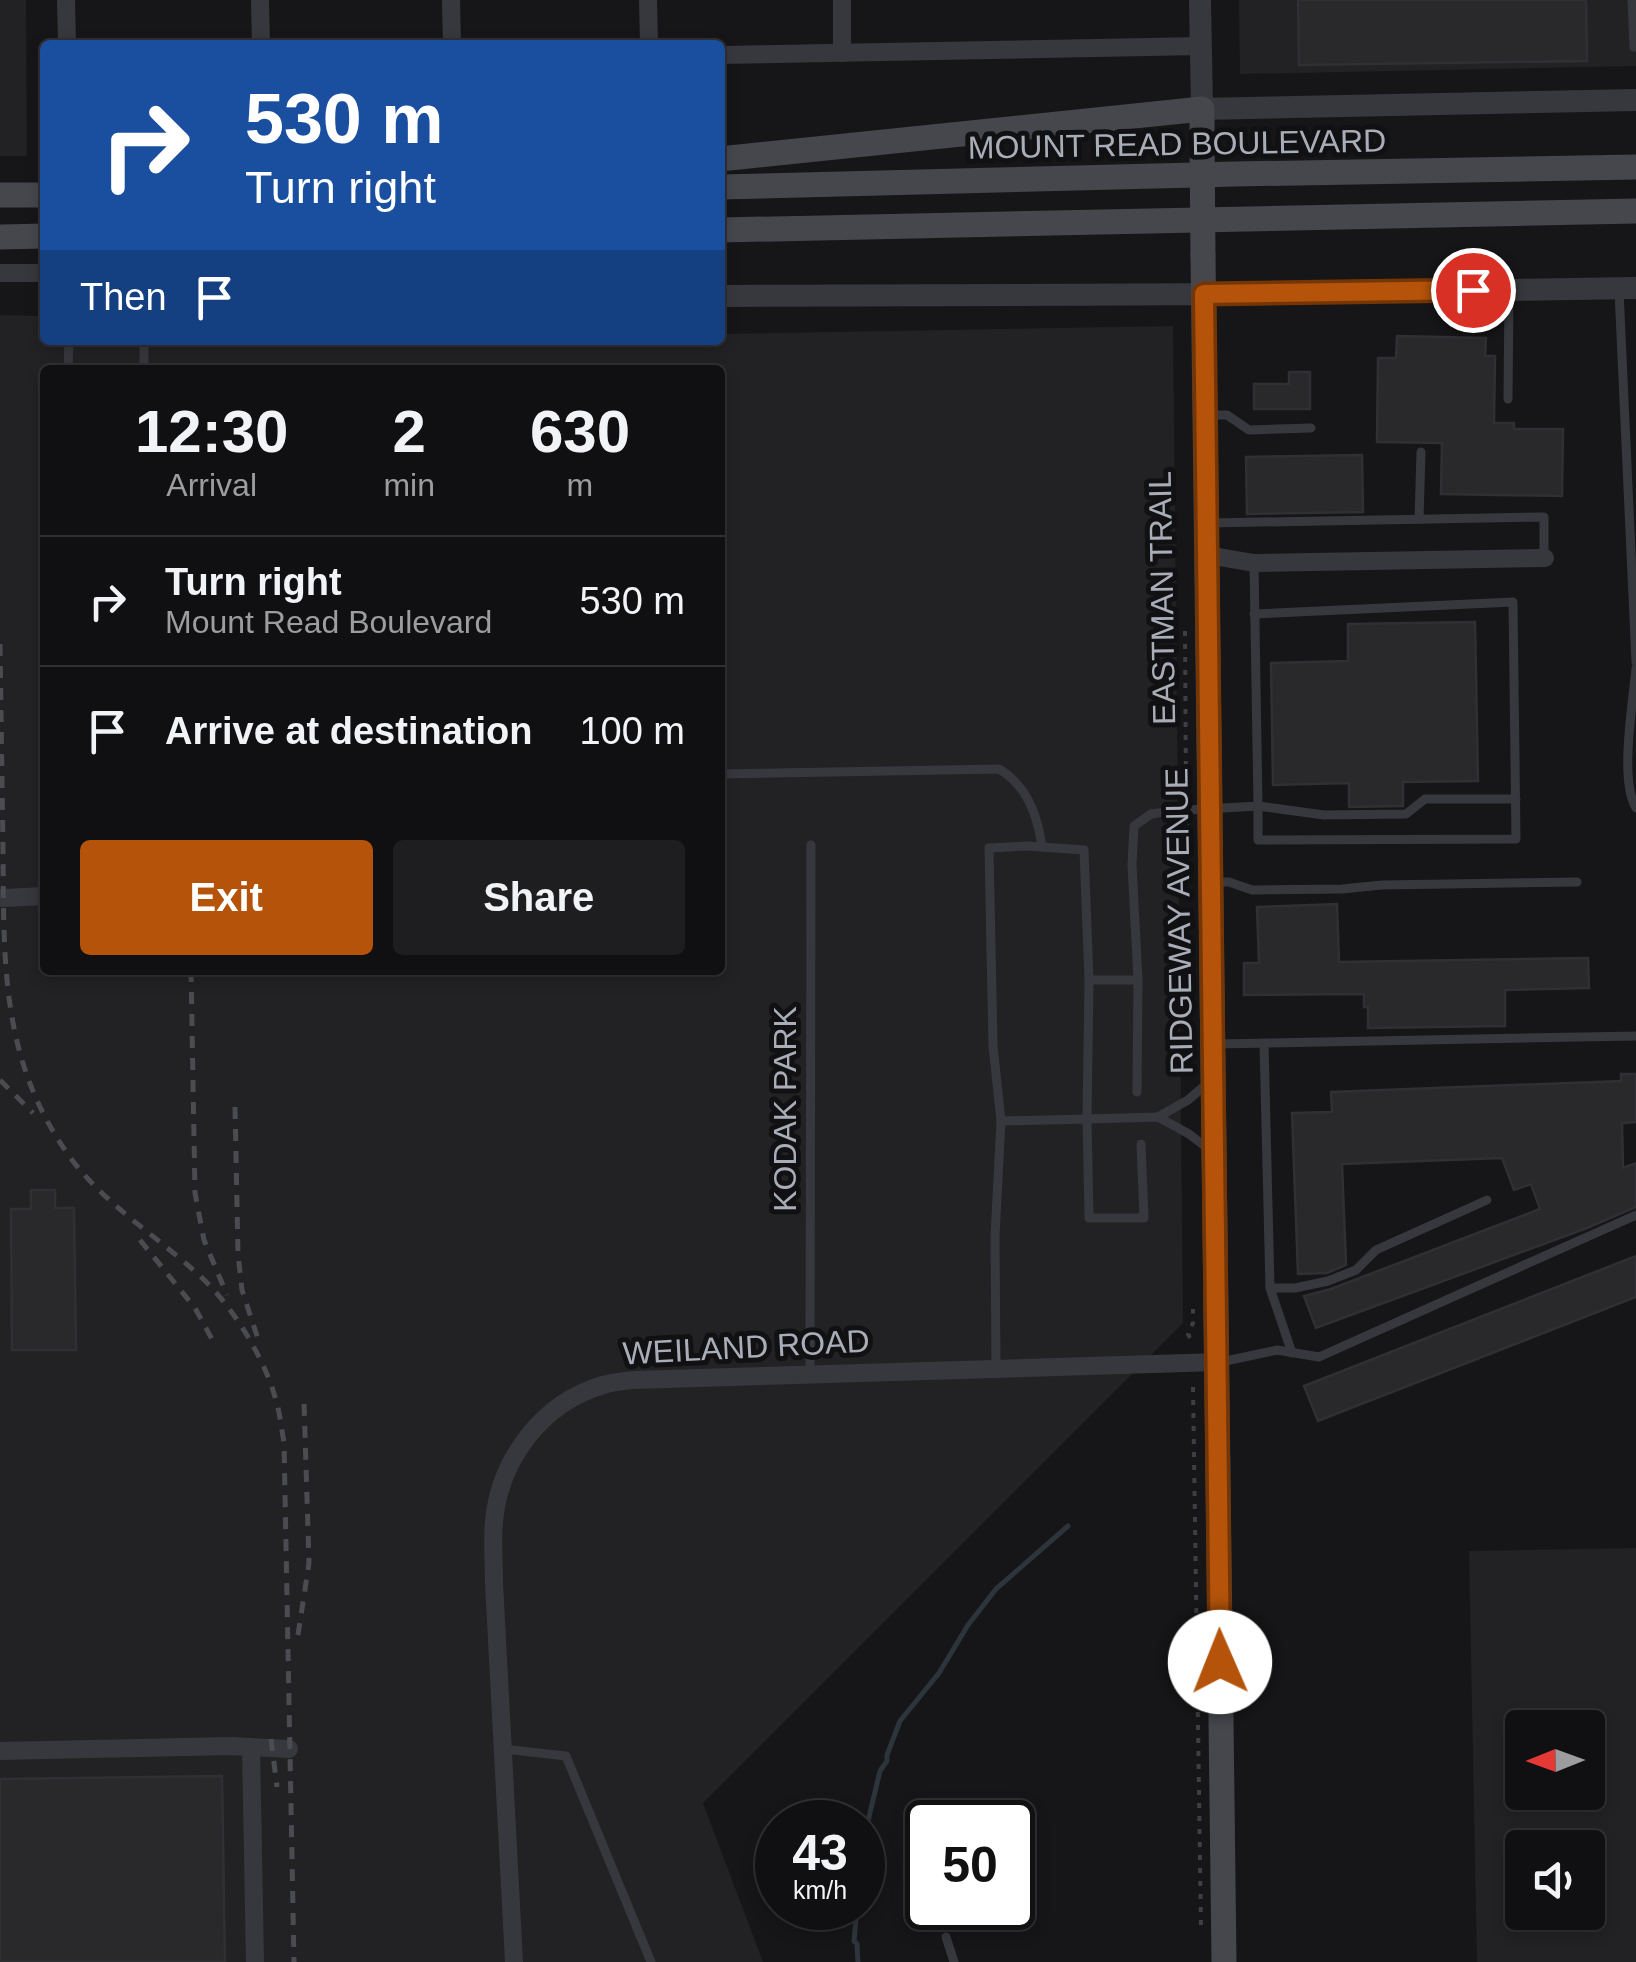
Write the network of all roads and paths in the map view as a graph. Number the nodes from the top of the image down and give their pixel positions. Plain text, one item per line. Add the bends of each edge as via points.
1 (66, 0) edge
2 (260, 0) edge
3 (451, 0) edge
4 (648, 0) edge
5 (842, 0) edge
6 (1200, 0) edge
7 (1632, 0) edge
8 (67, 40) edge
9 (261, 40) edge
10 (452, 40) edge
11 (649, 40) edge
12 (1201, 46) junction
13 (1636, 47) edge
14 (842, 53) junction
15 (725, 55) edge
16 (1636, 100) edge
17 (1202, 109) junction
18 (725, 158) edge
19 (1636, 167) edge
20 (725, 187) edge
21 (7, 195) edge
22 (40, 195) edge
23 (1636, 211) edge
24 (725, 230) edge
25 (40, 236) edge
26 (7, 237) edge
27 (8, 273) edge
28 (40, 273) edge
29 (1628, 288) edge
30 (1508, 290) junction
31 (1204, 294) junction
32 (725, 296) edge
33 (1508, 398) dead end
34 (1206, 416) junction
35 (1312, 428) dead end
36 (1421, 452) dead end
37 (1419, 520) junction
38 (1206, 523) junction
39 (1207, 555) junction
40 (1544, 558) joint
41 (1254, 564) junction
42 (1254, 614) junction
43 (1184, 617) dead end
44 (1636, 665) edge
45 (725, 774) edge
46 (1516, 799) junction
47 (1258, 806) junction
48 (1636, 808) edge
49 (1198, 810) junction
50 (811, 845) dead end
51 (1042, 848) junction
52 (1578, 882) dead end
53 (1200, 886) junction
54 (40, 896) edge
55 (4, 898) dead end
56 (1089, 980) junction
57 (1138, 980) junction
58 (1636, 1036) edge
59 (1264, 1043) junction
60 (1214, 1044) junction
61 (1214, 1078) junction
62 (1137, 1092) dead end
63 (1158, 1117) junction
64 (1087, 1119) junction
65 (1001, 1121) junction
66 (1141, 1144) dead end
67 (1215, 1154) junction
68 (1487, 1200) dead end
69 (1636, 1214) edge
70 (1270, 1288) junction
71 (1193, 1305) dead end
72 (1190, 1338) dead end
73 (1292, 1353) junction
74 (1218, 1362) junction
75 (996, 1367) junction
76 (810, 1372) junction
77 (1193, 1387) dead end
78 (250, 1748) junction
79 (290, 1748) dead end
80 (504, 1749) junction
81 (0, 1751) edge
82 (946, 1937) dead end
83 (1201, 1943) dead end
84 (255, 1962) edge
85 (514, 1962) edge
86 (652, 1962) edge
87 (954, 1962) edge
88 (1224, 1962) edge

1 - 8 street
2 - 9 street
3 - 10 street
4 - 11 street
5 - 14 street
6 - 12 street, RIDGEWAY AVENUE
7 - 13 lane
12 - 14 street
12 - 17 street, RIDGEWAY AVENUE
14 - 15 street
16 - 17 street, MOUNT READ BOULEVARD
17 - 18 main road
17 - 31 main road, RIDGEWAY AVENUE, bridge
19 - 20 main road, MOUNT READ BOULEVARD
21 - 22 main road
23 - 24 main road
25 - 26 main road
27 - 28 street
29 - 30 street
29 - 44 lane
30 - 31 street
30 - 33 lane
31 - 32 street
31 - 34 main road, RIDGEWAY AVENUE
34 - 35 lane via 1227,415 1249,430
34 - 38 main road, RIDGEWAY AVENUE
36 - 37 lane
37 - 38 lane
37 - 40 lane via 1544,517
38 - 39 main road, RIDGEWAY AVENUE
39 - 41 street
39 - 49 main road, RIDGEWAY AVENUE
40 - 41 street
41 - 42 lane
42 - 46 lane via 1513,602
42 - 47 lane
43 - 49 path, EASTMAN TRAIL
44 - 48 lane via 1628,777
45 - 51 lane via 999,768 1030,803
46 - 47 lane via 1425,800 1406,814 1324,815
46 - 47 lane via 1516,839 1258,840
47 - 49 lane
49 - 53 main road, RIDGEWAY AVENUE
49 - 53 path, EASTMAN TRAIL
49 - 57 lane via 1151,814 1134,826
50 - 76 lane, KODAK PARK
51 - 56 lane via 1084,850
51 - 65 lane via 989,848 992,1046
52 - 53 lane
53 - 60 main road, RIDGEWAY AVENUE
54 - 55 street
56 - 57 lane
56 - 64 lane
57 - 62 lane
58 - 59 lane
59 - 60 lane
59 - 70 lane
60 - 61 main road, RIDGEWAY AVENUE
61 - 63 lane
61 - 67 main road, RIDGEWAY AVENUE
63 - 64 lane
63 - 67 lane
64 - 65 lane
64 - 66 lane via 1089,1218 1144,1218
65 - 75 lane
67 - 74 main road, RIDGEWAY AVENUE
68 - 70 lane via 1376,1250 1356,1270 1295,1288
69 - 73 lane via 1319,1357
70 - 73 lane
71 - 72 path
73 - 74 lane
74 - 75 street, WEILAND ROAD
74 - 88 main road, RIDGEWAY AVENUE
75 - 76 street, WEILAND ROAD
76 - 80 street, WEILAND ROAD via 602,1386 531,1431 502,1481 494,1522
77 - 83 path
78 - 79 street
78 - 81 street
78 - 84 street
80 - 85 street, WEILAND ROAD
80 - 86 lane via 566,1756
82 - 87 lane

